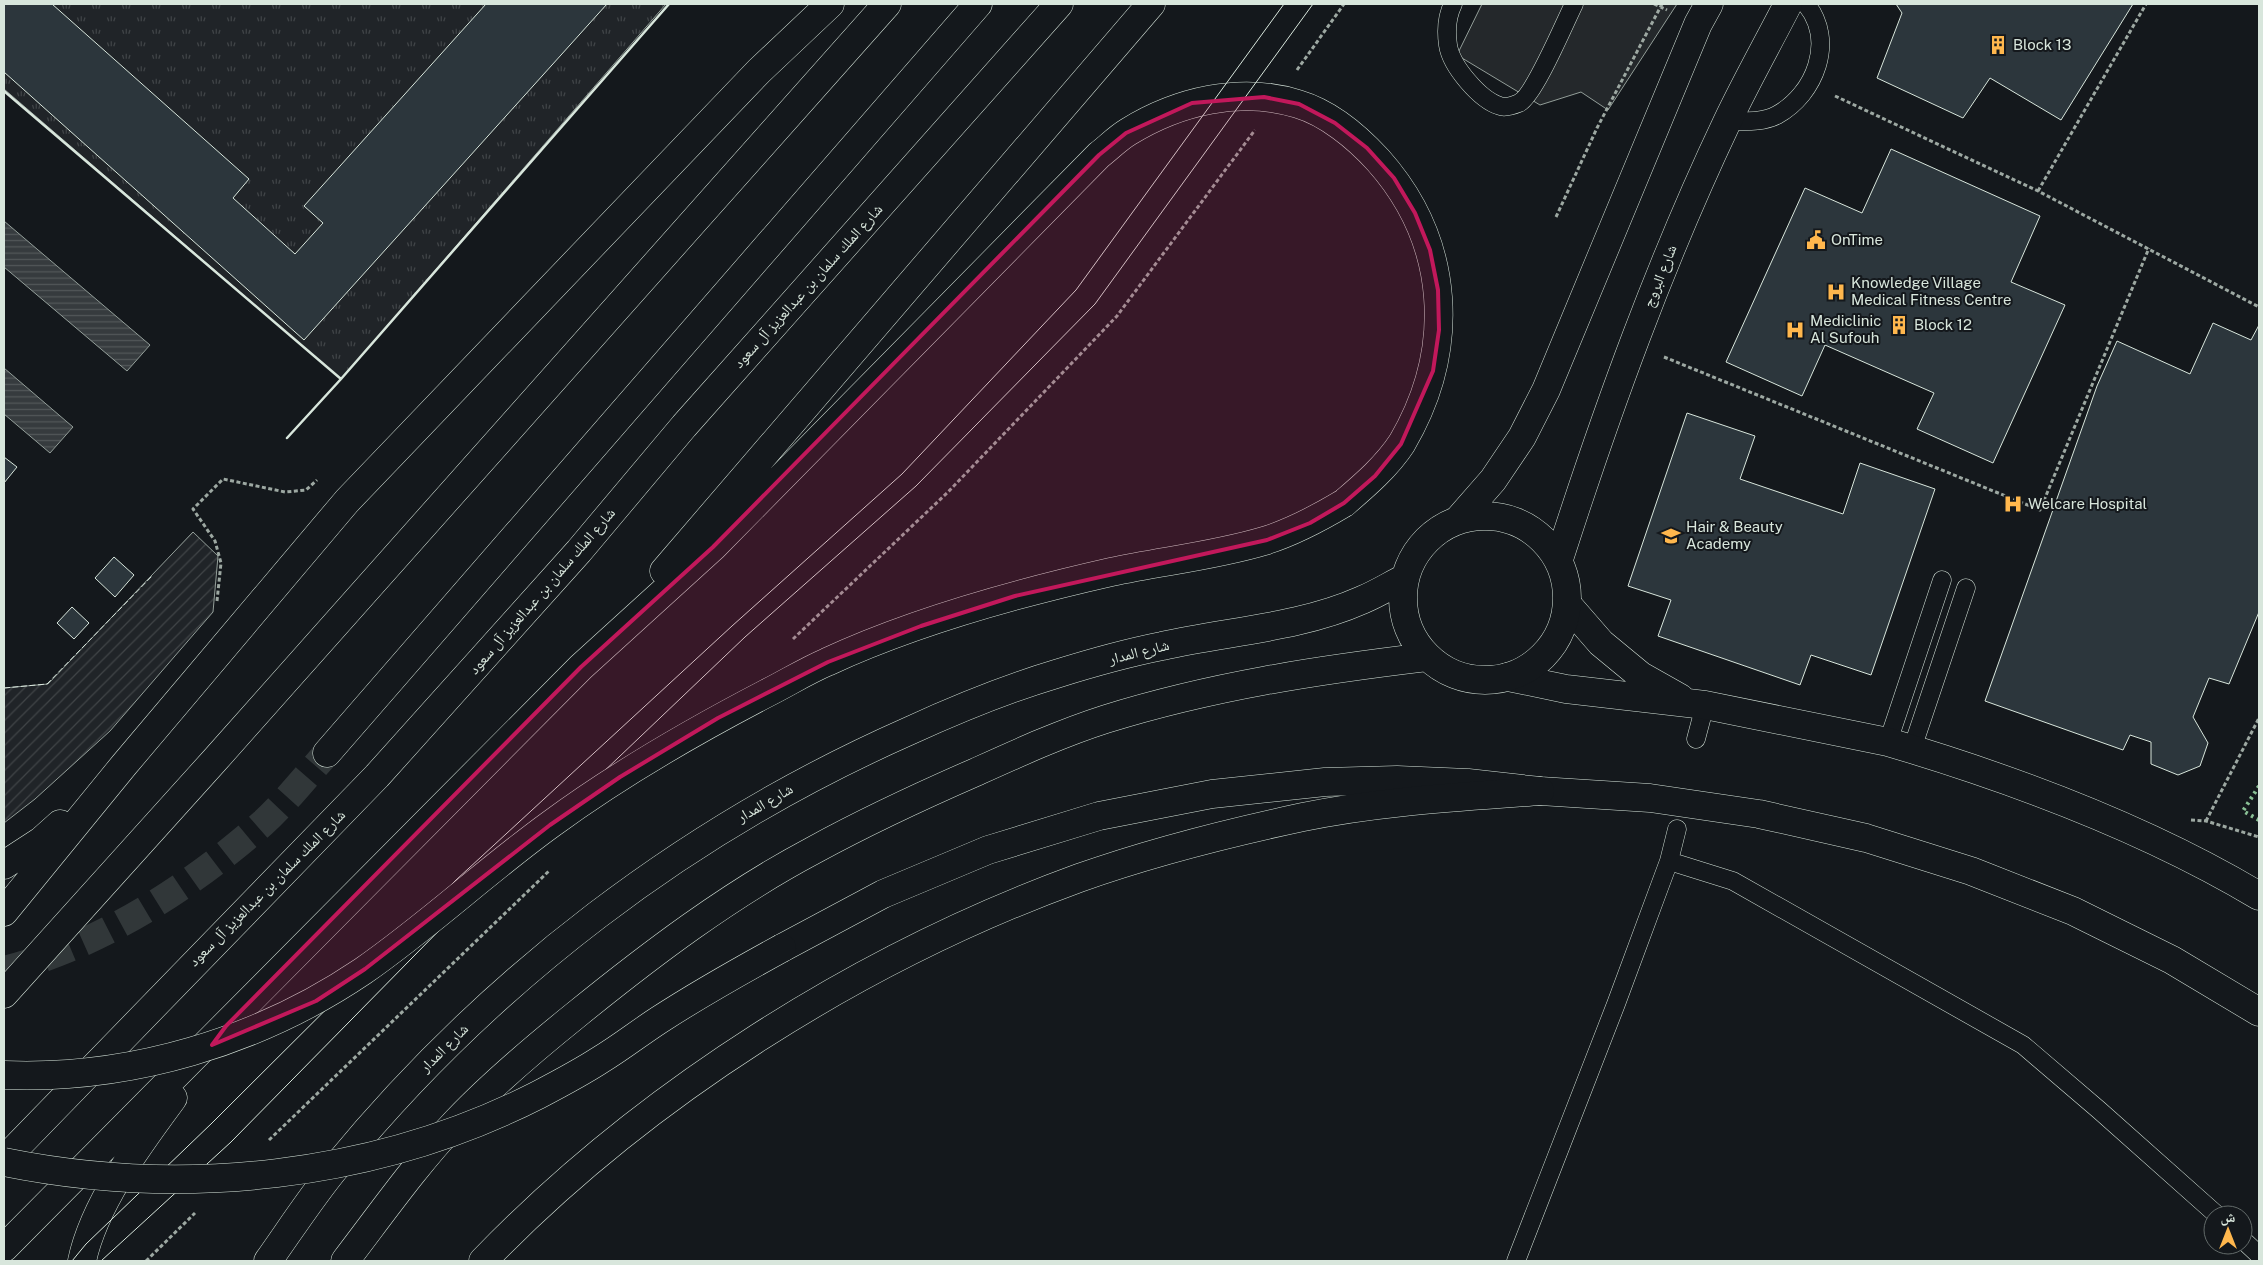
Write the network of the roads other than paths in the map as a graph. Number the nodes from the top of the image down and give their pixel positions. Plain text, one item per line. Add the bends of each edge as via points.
1 (830, 4) edge
2 (887, 4) edge
3 (978, 4) edge
4 (1059, 4) edge
5 (1151, 4) edge
6 (1453, 4) edge
7 (1574, 4) edge
8 (1709, 4) edge
9 (1788, 4) edge
10 (1806, 4) edge
11 (1728, 121) junction
12 (1458, 520) junction
13 (1559, 559) junction
14 (1405, 578) junction
15 (1942, 580) dead end
16 (1966, 588) dead end
17 (1568, 605) junction
18 (1427, 657) junction
19 (582, 667) junction
20 (1508, 677) junction
21 (1695, 703) junction
22 (1696, 739) dead end
23 (1900, 746) junction
24 (327, 753) tunnel mouth
25 (124, 765) junction
26 (1540, 791) junction
27 (1677, 829) dead end
28 (1669, 860) junction
29 (4, 865) edge
30 (2259, 896) edge
31 (4, 912) edge
32 (4, 994) edge
33 (2259, 1012) edge
34 (226, 1026) junction
35 (4, 1075) edge
36 (4, 1161) edge
37 (2206, 1205) edge
38 (4, 1248) edge
39 (82, 1261) edge
40 (268, 1261) edge
41 (345, 1261) edge
42 (484, 1261) edge
43 (1516, 1261) edge

1 - 25 main road via 759,71 347,501
2 - 32 main road
3 - 24 main road
4 - 36 main road, شارع الملك سلمان بن عبدالعزيز آل سعود via 377,776
5 - 19 main road
6 - 7 lane via 1447,26 1448,46 1454,64 1485,100 1502,107 1520,103 1532,89
8 - 12 main road via 1694,33 1546,390 1522,437 1493,480
9 - 11 main road, شارع البروج
10 - 11 lane via 1820,34 1820,60 1810,85 1796,103 1776,116 1752,122
11 - 13 main road, شارع البروج via 1632,344
12 - 13 main road via 1481,515 1504,518 1526,526 1545,540
12 - 14 main road via 1434,533 1416,553
13 - 17 main road via 1567,582
14 - 18 main road via 1402,606 1410,634
14 - 40 main road, شارع المدار via 1362,600 1317,616 1161,646 1055,674 950,712 858,753 752,809 658,869 569,936 486,1008 407,1085 334,1169
15 - 23 lane
16 - 23 lane
17 - 20 main road via 1562,629 1550,650 1530,667
17 - 21 main road via 1601,643 1641,676
18 - 20 main road via 1444,670 1464,678 1486,681
18 - 41 main road via 1318,670 1210,691 1105,720 1020,752 910,800 811,851 714,911 626,974 540,1044 457,1121
19 - 34 main road
19 - 35 main road, bridge via 712,547 1092,162 1120,138 1158,115 1192,103 1228,97 1264,97 1299,104 1335,122 1367,148 1394,178 1415,213 1430,250 1438,290 1439,330 1433,371 1420,408 1401,444 1375,476 1344,502 1310,523 1267,540 1210,555 1113,572 1016,596 921,626 828,662 718,718 620,776 550,824 365,969 316,1001 201,1049 138,1066 73,1074
20 - 21 main road via 1566,689
21 - 22 lane
21 - 23 main road
23 - 30 main road via 2002,778 2091,813 2220,872
25 - 29 main road via 41,841
25 - 31 main road
26 - 33 main road via 1650,798 1759,814 1866,838 1971,871 2073,911 2172,960
26 - 36 main road, bridge via 1397,780 1325,782 1212,794 1099,816 988,850 883,894 782,948 704,992 600,1061 537,1095 470,1124 402,1148 331,1165 260,1176 187,1180 115,1178 42,1170
26 - 42 main road via 1422,799 1306,816 1192,843 1080,878 971,922 866,974 742,1047 626,1131 517,1226
27 - 28 lane
28 - 37 lane via 1733,881 2023,1046
28 - 43 lane
34 - 38 main road
34 - 39 main road via 128,1159 89,1236

